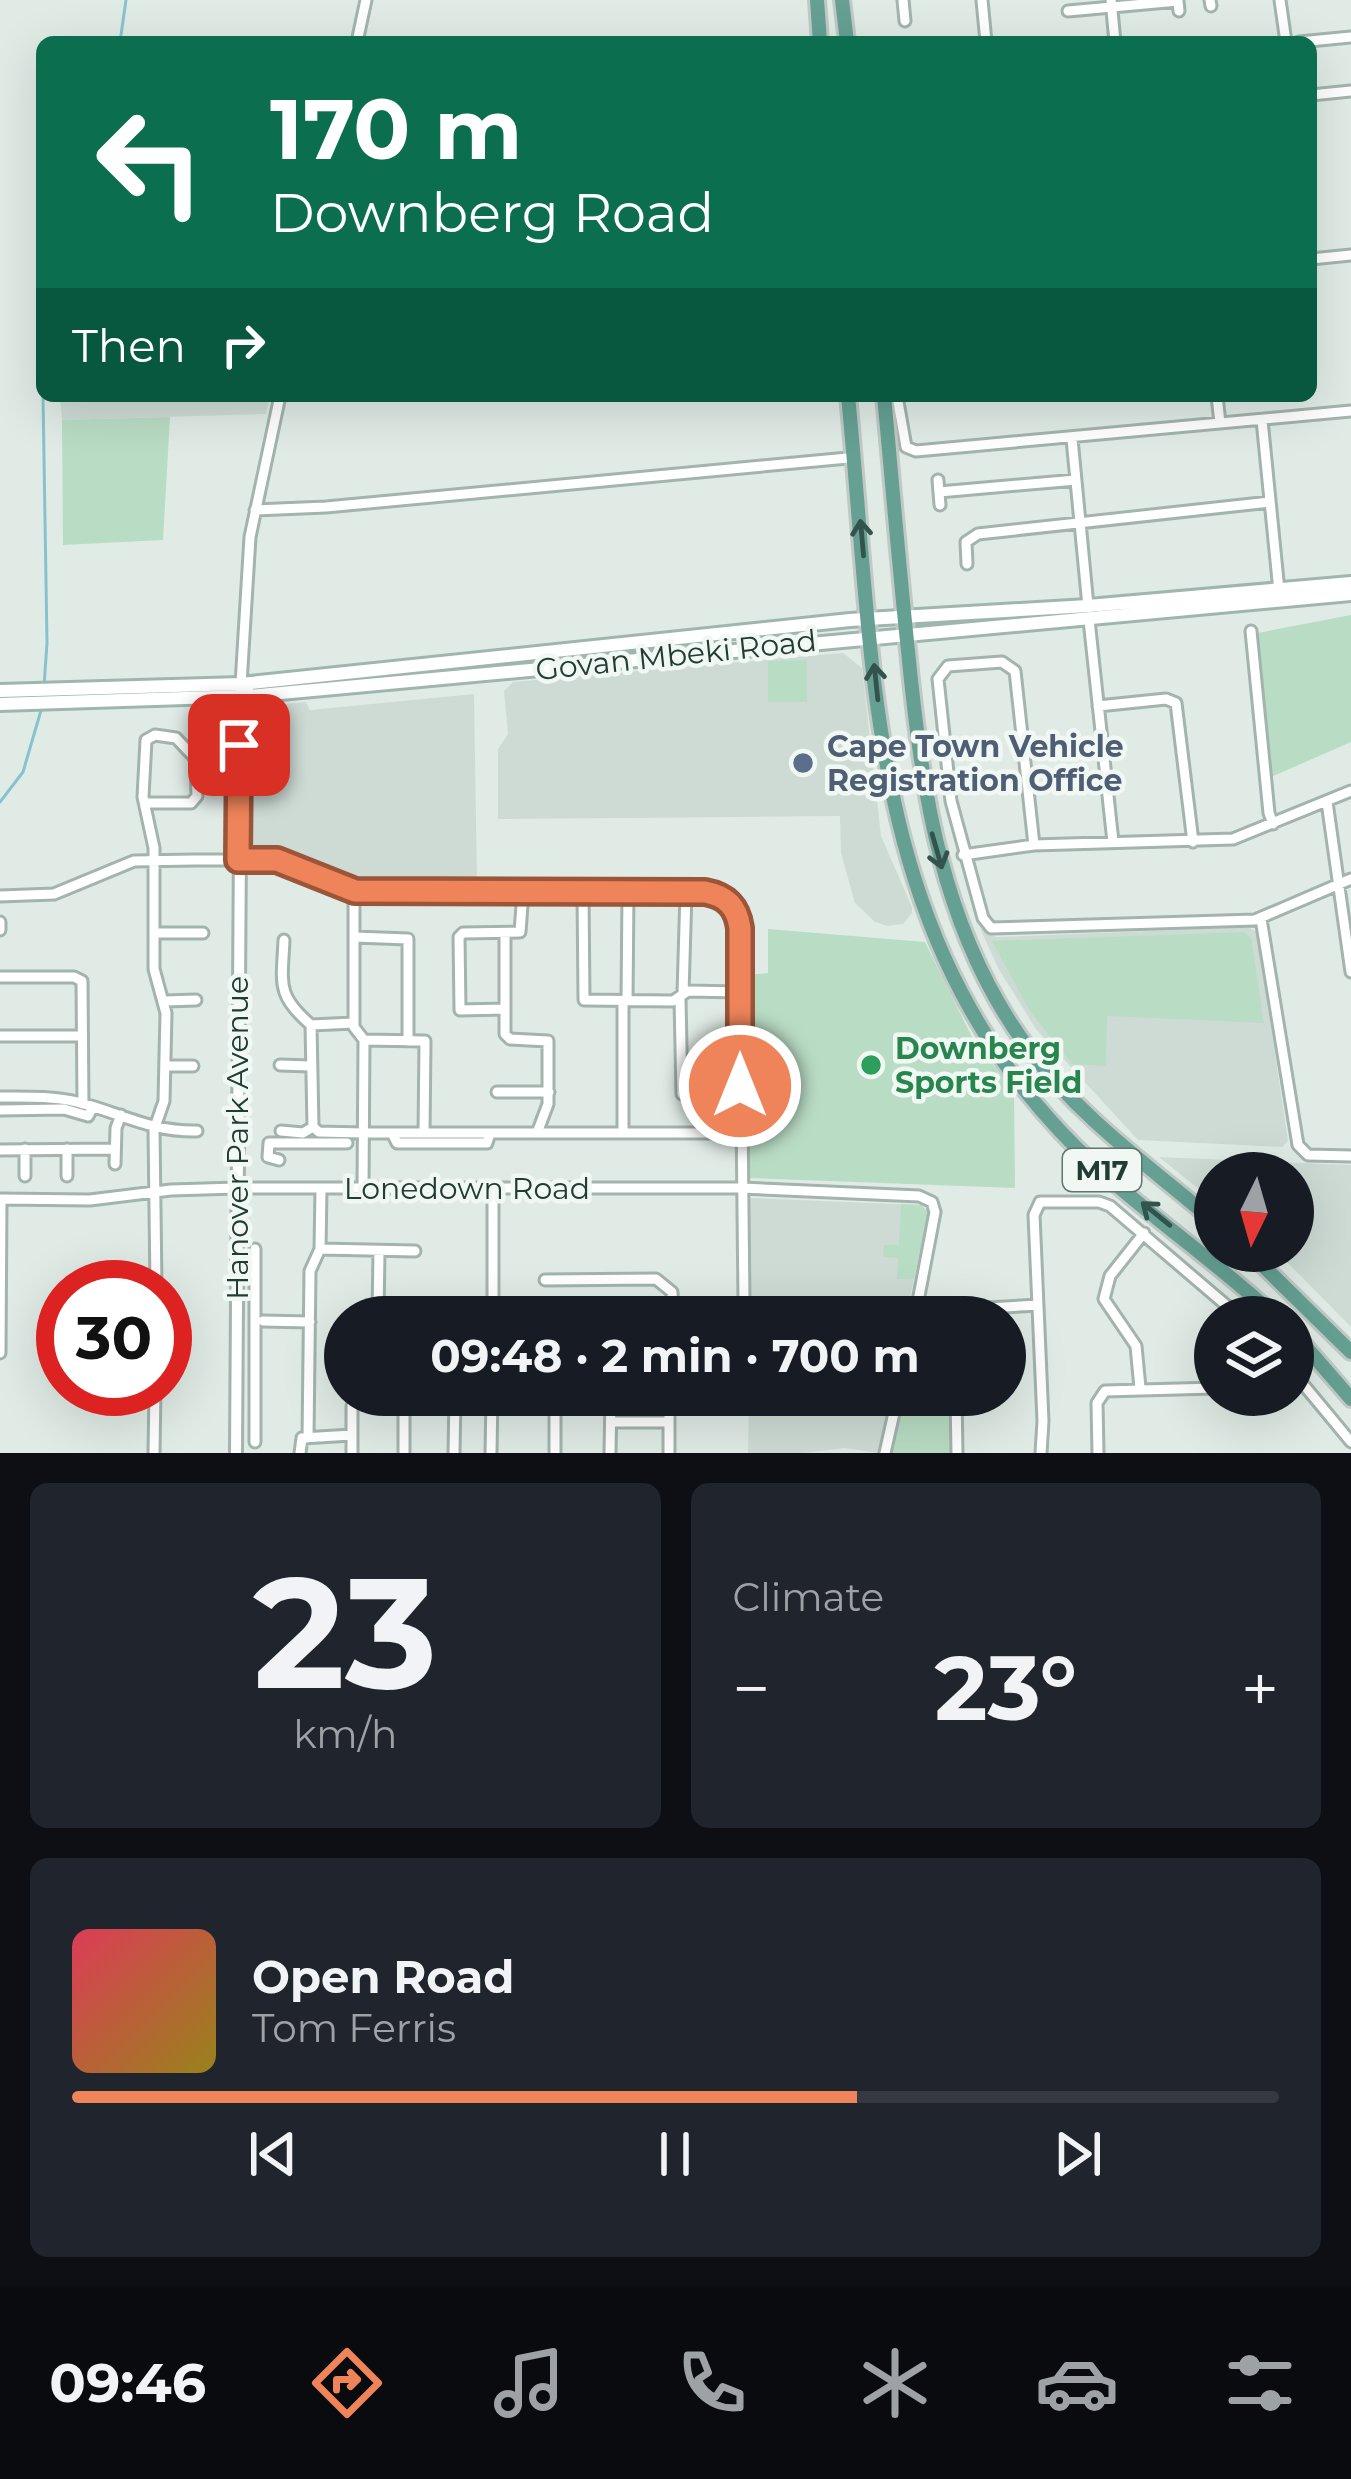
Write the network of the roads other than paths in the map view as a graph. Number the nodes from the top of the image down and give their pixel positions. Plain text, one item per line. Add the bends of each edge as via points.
1 (366, 0) edge
2 (817, 0) edge
3 (842, 0) edge
4 (904, 0) edge
5 (982, 0) edge
6 (1280, 0) edge
7 (1111, 3) edge
8 (1068, 11) dead end
9 (1179, 11) dead end
10 (905, 21) dead end
11 (358, 36) edge
12 (820, 36) edge
13 (846, 36) edge
14 (985, 36) edge
15 (1114, 36) edge
16 (1285, 36) edge
17 (1351, 37) edge
18 (1317, 40) edge
19 (1351, 91) edge
20 (1317, 94) edge
21 (1351, 256) edge
22 (1317, 259) edge
23 (279, 402) edge
24 (849, 402) edge
25 (885, 402) edge
26 (898, 402) edge
27 (1218, 402) edge
28 (1351, 411) edge
29 (1262, 420) junction
30 (1220, 423) junction
31 (1072, 439) junction
32 (848, 458) dead end
33 (938, 480) dead end
34 (1076, 480) junction
35 (939, 492) junction
36 (1270, 502) junction
37 (940, 505) dead end
38 (255, 511) junction
39 (1081, 522) junction
40 (967, 564) dead end
41 (1351, 583) edge
42 (1279, 591) junction
43 (1351, 594) edge
44 (1089, 613) junction
45 (905, 624) junction
46 (870, 627) junction
47 (1251, 631) dead end
48 (244, 690) junction
49 (0, 691) edge
50 (38, 696) junction
51 (0, 704) edge
52 (1098, 706) junction
53 (1351, 791) edge
54 (145, 802) junction
55 (1327, 802) junction
56 (1273, 824) junction
57 (1113, 842) junction
58 (1192, 842) junction
59 (1034, 845) junction
60 (963, 855) junction
61 (153, 860) junction
62 (238, 860) junction
63 (1351, 879) edge
64 (1339, 885) junction
65 (355, 891) junction
66 (524, 892) junction
67 (583, 892) junction
68 (628, 892) junction
69 (686, 892) junction
70 (0, 896) edge
71 (1261, 919) junction
72 (154, 932) junction
73 (203, 933) dead end
74 (506, 933) junction
75 (354, 937) junction
76 (284, 940) dead end
77 (1351, 970) edge
78 (0, 976) edge
79 (740, 992) junction
80 (682, 996) junction
81 (196, 1000) dead end
82 (165, 1001) junction
83 (625, 1001) junction
84 (505, 1009) junction
85 (354, 1023) junction
86 (311, 1025) junction
87 (0, 1036) edge
88 (82, 1036) junction
89 (364, 1040) junction
90 (407, 1041) junction
91 (280, 1065) dead end
92 (165, 1066) junction
93 (194, 1066) dead end
94 (310, 1066) junction
95 (497, 1092) dead end
96 (549, 1092) junction
97 (682, 1094) dead end
98 (0, 1097) edge
99 (88, 1105) junction
100 (0, 1110) edge
101 (121, 1115) junction
102 (313, 1127) junction
103 (154, 1130) junction
104 (197, 1131) dead end
105 (281, 1131) dead end
106 (363, 1133) junction
107 (392, 1133) junction
108 (424, 1133) junction
109 (490, 1133) junction
110 (537, 1133) junction
111 (623, 1133) junction
112 (740, 1133) junction
113 (328, 1138) junction
114 (347, 1143) dead end
115 (67, 1149) junction
116 (116, 1149) junction
117 (0, 1150) edge
118 (25, 1150) junction
119 (1351, 1156) edge
120 (279, 1160) dead end
121 (116, 1164) dead end
122 (25, 1176) dead end
123 (67, 1176) dead end
124 (237, 1188) junction
125 (363, 1188) junction
126 (493, 1188) junction
127 (742, 1188) junction
128 (321, 1189) junction
129 (156, 1192) junction
130 (0, 1199) edge
131 (1194, 1205) edge
132 (1144, 1233) junction
133 (255, 1249) dead end
134 (320, 1249) junction
135 (379, 1251) junction
136 (415, 1251) dead end
137 (156, 1260) edge
138 (1269, 1272) edge
139 (545, 1280) dead end
140 (237, 1292) junction
141 (255, 1293) junction
142 (378, 1296) edge
143 (493, 1296) edge
144 (672, 1296) edge
145 (743, 1296) edge
146 (919, 1296) edge
147 (1216, 1296) edge
148 (1252, 1296) edge
149 (1038, 1305) junction
150 (1026, 1306) edge
151 (263, 1321) dead end
152 (310, 1322) junction
153 (1351, 1352) edge
154 (0, 1353) edge
155 (1314, 1357) edge
156 (1140, 1388) junction
157 (1194, 1388) edge
158 (1314, 1397) edge
159 (1351, 1399) edge
160 (154, 1416) edge
161 (353, 1416) edge
162 (404, 1416) edge
163 (455, 1416) edge
164 (492, 1416) edge
165 (556, 1416) edge
166 (610, 1416) edge
167 (669, 1416) edge
168 (893, 1416) edge
169 (956, 1416) edge
170 (610, 1422) junction
171 (669, 1423) junction
172 (352, 1435) junction
173 (308, 1438) junction
174 (255, 1442) dead end
175 (1351, 1442) edge
176 (154, 1453) edge
177 (236, 1453) edge
178 (300, 1453) edge
179 (352, 1453) edge
180 (404, 1453) edge
181 (454, 1453) edge
182 (491, 1453) edge
183 (555, 1453) edge
184 (610, 1453) edge
185 (669, 1453) edge
186 (885, 1453) edge
187 (957, 1453) edge
188 (1041, 1453) edge
189 (1098, 1453) edge
190 (1338, 1453) edge

1 - 11 street
2 - 12 main road
3 - 13 main road
4 - 10 street
5 - 14 street
6 - 16 street
7 - 8 street
7 - 9 street via 1178,1
7 - 15 street
17 - 18 street
19 - 20 street
21 - 22 street
23 - 38 street
46 -> 24 main road, M17
25 - 45 main road, M17
26 - 31 street via 909,449
27 - 30 street
28 - 29 street
29 - 30 street
29 - 36 street
30 - 31 street
31 - 34 street
32 - 38 street
33 - 35 street
34 - 35 street
34 - 39 street
35 - 37 street
36 - 39 street
36 - 42 street
38 - 48 street
39 - 40 street via 978,534 967,542
39 - 44 street
41 - 42 main road, Govan Mbeki Road
42 - 44 main road, Govan Mbeki Road
43 - 44 main road, Govan Mbeki Road
44 - 45 main road, Govan Mbeki Road
44 - 52 street
45 - 46 main road, Govan Mbeki Road
45 -> 131 main road, M17 via 934,845 986,980 1071,1099
46 - 48 main road, Govan Mbeki Road
148 -> 46 main road, M17 via 1061,1132 966,1003 898,832
47 - 56 street
48 - 50 main road, Govan Mbeki Road
48 - 62 street, Hanover Park Avenue
49 - 50 main road, Govan Mbeki Road
50 - 51 main road, Govan Mbeki Road
52 - 57 street
52 - 58 street via 1176,703
53 - 55 street
54 - 54 street via 190,803 197,796 196,759 176,738 146,740
54 - 61 street
55 - 56 street
55 - 64 street
56 - 58 street
57 - 58 street
57 - 59 street
59 - 60 street
59 - 60 street via 1016,671 1002,662 948,666 938,679
60 - 71 street via 983,918 996,930
61 - 62 street
61 - 70 street via 54,894
61 - 72 street
62 - 65 street via 277,860
62 - 124 street, Hanover Park Avenue
63 - 64 street
64 - 71 street
64 - 77 street
65 - 66 street
65 - 75 street
66 - 67 street
66 - 74 street via 523,930
67 - 68 street
67 - 83 street via 584,1000
68 - 69 street
68 - 83 street
69 - 79 street via 720,895 738,916
69 - 80 street
71 - 119 street via 1298,1145 1307,1155
72 - 73 street
72 - 82 street via 154,973
74 - 84 street
74 - 84 street via 459,935 460,1010
75 - 85 street
75 - 90 street via 408,939
76 - 86 street via 282,993
78 - 88 street via 78,978
79 - 80 street
79 - 112 street
80 - 83 street
80 - 97 street
81 - 82 street
82 - 92 street
83 - 111 street
84 - 96 street via 508,1038 548,1041
85 - 86 street
85 - 89 street
86 - 94 street
87 - 88 street
88 - 99 street
89 - 90 street
89 - 106 street
90 - 108 street via 425,1041
91 - 94 street
92 - 93 street
92 - 103 street
94 - 102 street
95 - 96 street
96 - 110 street
98 - 99 street
99 - 100 street via 88,1116
99 - 101 street
101 - 103 street
101 - 116 street
102 - 105 street
102 - 113 street
103 - 104 street
103 - 129 street
106 - 107 street
106 - 113 street
106 - 125 street
107 - 108 street
107 - 109 street via 398,1143 487,1143
108 - 109 street
109 - 110 street
110 - 111 street
111 - 112 street
112 - 127 street
113 - 114 street
113 - 120 street via 268,1143 268,1157
115 - 116 street
115 - 118 street
115 - 123 street
116 - 121 street
117 - 118 street
118 - 122 street
124 - 128 street, Lonedown Road
124 - 129 street, Lonedown Road
124 - 140 street, Hanover Park Avenue
125 - 126 street, Lonedown Road
125 - 128 street, Lonedown Road
126 - 127 street, Lonedown Road
126 - 143 street
127 - 145 street
127 - 146 street, Lonedown Road via 932,1202
128 - 134 street
129 - 130 street, Lonedown Road
129 - 137 street
130 - 154 street
132 - 147 street
132 - 149 street via 1103,1203 1039,1203
132 - 156 street via 1107,1281 1104,1299 1136,1346
133 - 141 street
134 - 135 street
134 - 152 street via 310,1267
135 - 136 street
135 - 142 street
138 - 153 main road
139 - 144 street via 658,1280
140 - 141 street
140 - 177 street, Hanover Park Avenue
141 - 174 street
149 - 150 street
149 - 188 street
151 - 152 street
152 - 173 street
155 - 159 main road
156 - 157 street
156 - 189 street via 1112,1388 1099,1397
158 - 175 street
160 - 176 street
161 - 172 street
162 - 180 street
163 - 181 street
164 - 182 street
165 - 183 street
166 - 170 street
167 - 171 street
168 - 186 street
169 - 187 street
170 - 171 street
170 - 184 street
171 - 185 street
172 - 173 street
172 - 179 street
173 - 178 street via 300,1439
175 - 190 street

